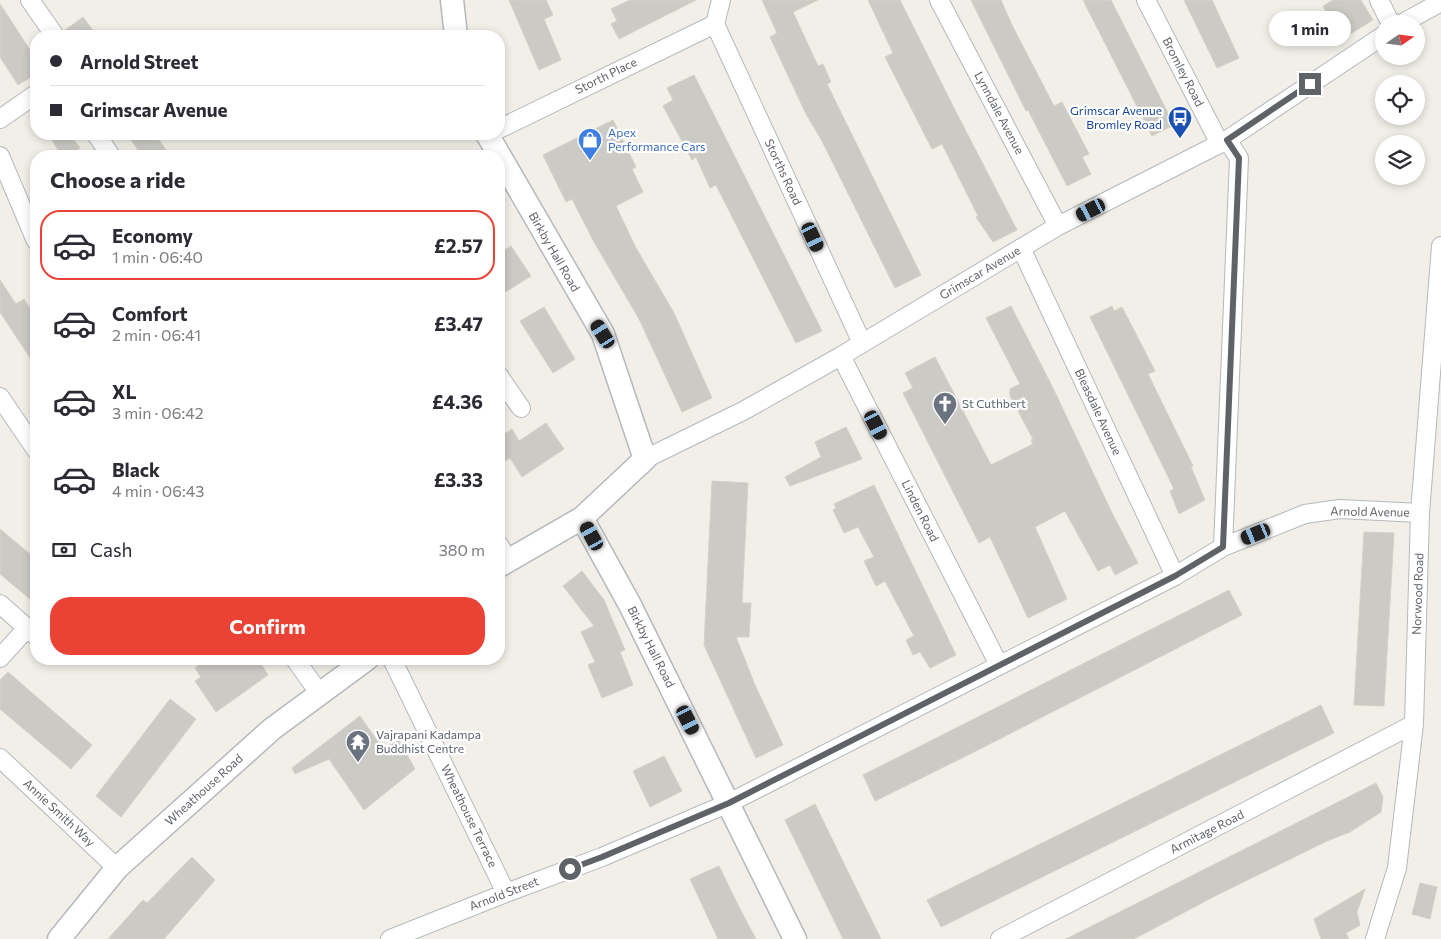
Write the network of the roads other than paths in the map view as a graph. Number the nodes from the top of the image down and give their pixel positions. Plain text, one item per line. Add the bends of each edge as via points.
1 (30, 0) edge
2 (452, 0) edge
3 (722, 0) edge
4 (940, 0) edge
5 (1146, 0) edge
6 (1379, 0) edge
7 (1441, 2) edge
8 (1386, 15) edge
9 (1417, 15) edge
10 (714, 24) junction
11 (51, 30) edge
12 (455, 30) edge
13 (1375, 41) edge
14 (30, 98) edge
15 (0, 119) edge
16 (505, 126) edge
17 (1224, 142) junction
18 (0, 156) edge
19 (505, 158) edge
20 (1058, 226) junction
21 (30, 227) edge
22 (1441, 246) edge
23 (1021, 248) junction
24 (1438, 339) edge
25 (862, 343) junction
26 (841, 356) junction
27 (505, 390) edge
28 (0, 396) edge
29 (511, 404) edge
30 (30, 441) edge
31 (645, 459) junction
32 (1420, 513) junction
33 (582, 518) junction
34 (1223, 547) junction
35 (505, 556) edge
36 (1175, 576) junction
37 (0, 604) edge
38 (30, 630) edge
39 (30, 634) edge
40 (0, 658) edge
41 (299, 665) edge
42 (359, 665) edge
43 (395, 665) edge
44 (999, 665) junction
45 (319, 694) junction
46 (1414, 724) junction
47 (0, 758) edge
48 (729, 803) junction
49 (117, 868) junction
50 (506, 893) junction
51 (59, 939) edge
52 (390, 939) edge
53 (795, 939) edge
54 (1000, 939) edge
55 (1375, 939) edge

1 - 11 street
2 - 12 street
3 - 10 street
4 - 20 street, Lynndale Avenue
5 - 17 street, Bromley Road
6 - 8 street
7 - 9 street
10 - 16 street, Storth Place
10 - 25 street, Storths Road
13 - 17 street, Grimscar Avenue
14 - 15 street
17 - 20 street, Grimscar Avenue
17 - 34 street, Bromley Road via 1239,158
18 - 21 street
19 - 31 street, Birkby Hall Road via 603,334
20 - 23 street, Grimscar Avenue
22 - 24 street, Norwood Road
23 - 25 street, Grimscar Avenue
23 - 36 street, Bleasdale Avenue
24 - 32 street, Norwood Road
25 - 26 street, Grimscar Avenue
26 - 31 street, Grimscar Avenue via 743,411
26 - 44 street, Linden Road
27 - 29 street
28 - 30 street
31 - 33 street, Grimscar Avenue
32 - 34 street, Arnold Avenue via 1340,509 1311,513
32 - 46 street, Norwood Road
33 - 35 street
33 - 48 street, Birkby Hall Road
34 - 36 street, Arnold Avenue
36 - 44 street, Arnold Avenue
37 - 38 street
39 - 40 street
41 - 45 street
42 - 45 street, Wheathouse Road
43 - 50 street, Wheathouse Terrace
44 - 48 street, Arnold Avenue
45 - 49 street, Wheathouse Road via 272,729
46 - 54 street, Armitage Road
46 - 55 street, Norwood Road via 1397,868
47 - 49 street, Annie Smith Way
48 - 50 street, Arnold Street via 602,857
48 - 53 street, Birkby Hall Road
49 - 51 street, Wheathouse Road
50 - 52 street, Arnold Street

